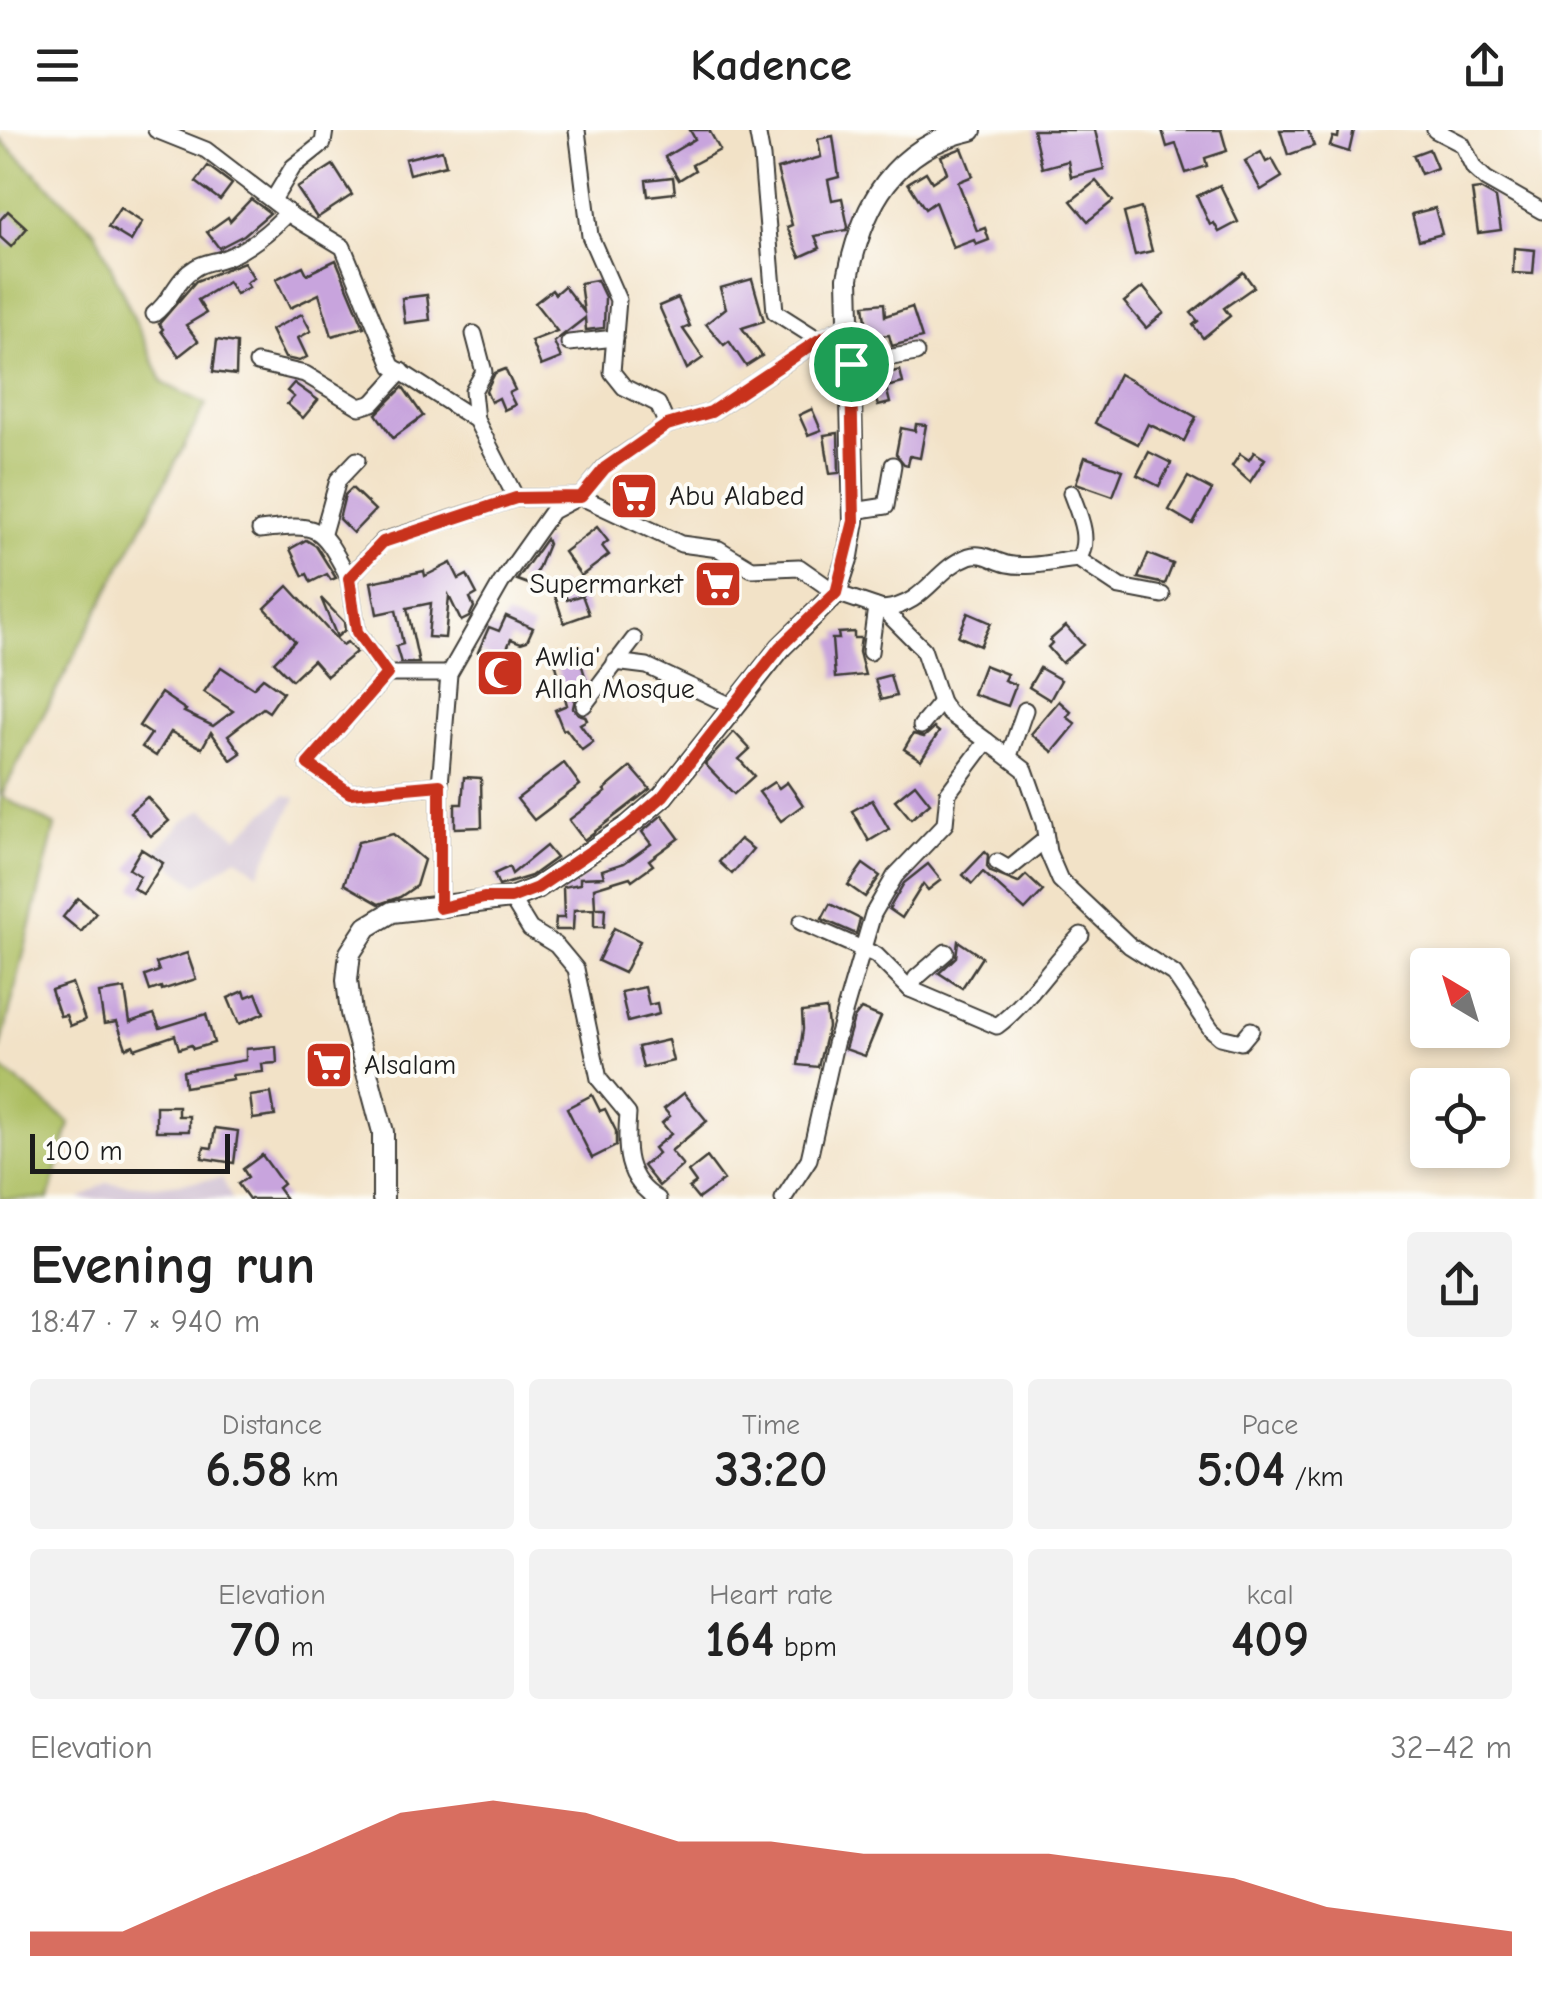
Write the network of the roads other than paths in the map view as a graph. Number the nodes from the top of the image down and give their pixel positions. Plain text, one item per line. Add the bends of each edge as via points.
1 (326, 130) edge
2 (576, 130) edge
3 (757, 130) edge
4 (971, 130) edge
5 (1435, 130) edge
6 (160, 131) edge
7 (273, 200) junction
8 (1542, 211) edge
9 (288, 212) junction
10 (154, 314) dead end
11 (850, 324) junction
12 (474, 334) dead end
13 (615, 338) junction
14 (819, 340) junction
15 (569, 343) dead end
16 (916, 353) dead end
17 (257, 364) dead end
18 (851, 364) junction
19 (402, 371) junction
20 (476, 420) junction
21 (667, 425) junction
22 (357, 460) dead end
23 (893, 465) dead end
24 (1071, 493) dead end
25 (581, 497) junction
26 (516, 498) junction
27 (854, 511) junction
28 (260, 530) dead end
29 (323, 533) junction
30 (1078, 559) junction
31 (349, 578) junction
32 (836, 593) junction
33 (1162, 595) dead end
34 (879, 608) junction
35 (634, 639) dead end
36 (870, 652) dead end
37 (615, 662) junction
38 (387, 674) junction
39 (449, 674) junction
40 (941, 702) junction
41 (584, 706) dead end
42 (734, 707) junction
43 (1025, 710) dead end
44 (920, 726) dead end
45 (987, 741) junction
46 (1010, 756) junction
47 (440, 785) junction
48 (1046, 839) junction
49 (998, 862) dead end
50 (511, 898) junction
51 (440, 908) junction
52 (801, 922) dead end
53 (1081, 935) dead end
54 (861, 947) junction
55 (946, 952) dead end
56 (910, 989) junction
57 (1251, 1030) dead end
58 (383, 1199) edge
59 (658, 1199) edge
60 (784, 1199) edge

1 - 7 street via 323,143 293,167
2 - 13 street via 590,236 618,300
3 - 14 street via 775,312
4 - 11 main road via 926,146 878,192 855,244
5 - 8 street via 1462,144 1486,178
6 - 7 street via 206,150
7 - 9 street
9 - 10 street via 249,245 194,268
9 - 19 street via 343,247 392,366
11 - 14 street
11 - 18 main road
12 - 20 street via 484,372 473,391
13 - 15 street
13 - 21 street via 612,372 624,387 658,404
14 - 21 street via 711,412
16 - 18 street
17 - 19 street via 305,374 360,407
18 - 27 main road
19 - 20 street
20 - 26 street
21 - 25 street via 605,468
22 - 29 street via 338,480
23 - 27 street via 886,506
24 - 30 street via 1082,523 1084,551
25 - 26 street
25 - 32 street via 681,544 718,549 752,569 799,567
25 - 39 street via 552,511
26 - 31 street via 383,542
27 - 32 main road
28 - 29 street via 292,526
29 - 31 street
30 - 33 street via 1120,587
30 - 34 street via 1022,566 978,554 901,608
31 - 38 street via 357,632
32 - 34 street
32 - 42 main road via 780,647
34 - 36 street
34 - 40 street via 923,649
35 - 37 street
37 - 41 street
37 - 42 street via 647,666
38 - 39 street
38 - 47 street via 308,764 350,793
39 - 47 street
40 - 44 street
40 - 45 street
42 - 50 main road via 640,816 549,880
43 - 46 street
45 - 46 street
45 - 54 street via 948,793 945,824 882,895
46 - 48 street via 1031,781
47 - 51 street
48 - 49 street via 1010,869
48 - 57 street via 1060,880 1130,946 1174,974 1210,1029 1234,1043
50 - 51 main road
50 - 59 street via 530,928 556,944 576,969 599,1079 628,1114 624,1150 634,1177
51 - 58 main road via 392,912 367,927 350,952 351,1013 383,1132
52 - 54 street
53 - 56 street via 998,1026
54 - 56 street
54 - 60 street via 808,1159
55 - 56 street

